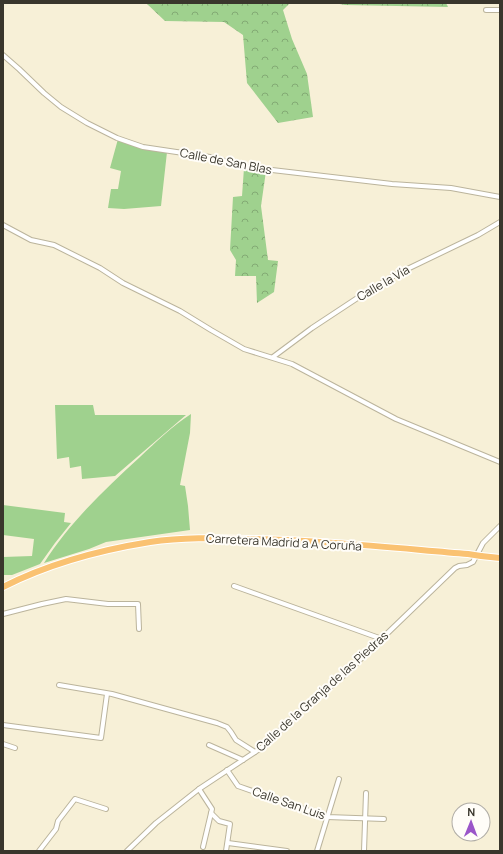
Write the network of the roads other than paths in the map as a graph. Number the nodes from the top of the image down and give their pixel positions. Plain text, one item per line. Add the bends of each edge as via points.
1 (486, 10) dead end
2 (500, 10) edge
3 (3, 55) edge
4 (500, 197) edge
5 (500, 222) edge
6 (3, 224) edge
7 (273, 357) junction
8 (500, 462) edge
9 (500, 526) edge
10 (478, 557) junction
11 (500, 558) edge
12 (234, 586) dead end
13 (3, 587) edge
14 (3, 614) edge
15 (139, 629) dead end
16 (382, 639) junction
17 (59, 685) dead end
18 (107, 694) junction
19 (3, 725) edge
20 (3, 744) edge
21 (209, 744) dead end
22 (15, 748) dead end
23 (255, 752) junction
24 (243, 760) junction
25 (227, 770) junction
26 (339, 779) dead end
27 (199, 789) junction
28 (366, 793) dead end
29 (106, 809) dead end
30 (211, 813) junction
31 (327, 817) junction
32 (366, 818) junction
33 (384, 819) dead end
34 (228, 844) junction
35 (203, 847) dead end
36 (39, 851) edge
37 (127, 851) edge
38 (226, 851) edge
39 (287, 851) edge
40 (318, 851) edge
41 (364, 851) edge

1 - 2 street
3 - 4 street, Calle de San Blas via 61,107 87,123 143,147 210,157 266,170 444,187
5 - 7 street, Calle la Vía via 396,274 312,328
6 - 7 street via 32,240 54,245 100,268 244,349
7 - 8 street via 292,364 396,418
9 - 10 street via 483,543
10 - 11 highway, Carretera Madrid a A Coruña
10 - 13 highway, Carretera Madrid a A Coruña, bridge via 468,554 286,539 200,538 151,542 102,552 25,576
10 - 16 street, Calle de la Granja de las Piedras via 471,564 455,568
12 - 16 street
14 - 15 street via 66,599 108,604 138,604
16 - 23 street, Calle de la Granja de las Piedras
17 - 18 street
18 - 19 street via 101,738
18 - 23 street via 225,726 236,740
20 - 22 street
21 - 24 street
23 - 24 street, Calle de la Granja de las Piedras
24 - 25 street, Calle de la Granja de las Piedras
25 - 27 street, Calle de la Granja de las Piedras
25 - 31 street, Calle San Luis via 238,786
26 - 31 street
27 - 30 street via 212,809
27 - 37 street, Calle de la Granja de las Piedras via 156,823
28 - 32 street
29 - 36 street via 76,799
30 - 34 street via 219,821 230,824
30 - 35 street
31 - 32 street, Calle San Luis
31 - 40 street
32 - 33 street, Calle San Luis
32 - 41 street
34 - 38 street
34 - 39 street

